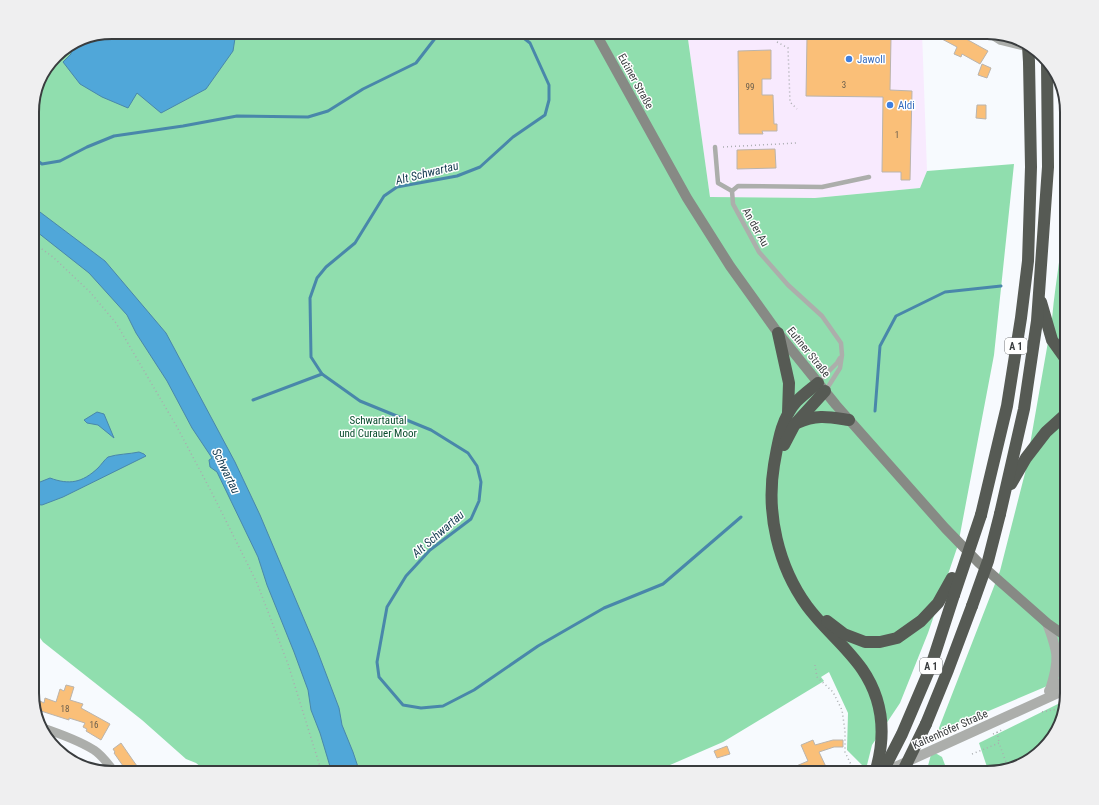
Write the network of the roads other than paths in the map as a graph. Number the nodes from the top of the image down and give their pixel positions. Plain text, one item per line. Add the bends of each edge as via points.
1 (599, 39) edge
2 (1028, 51) edge
3 (1047, 70) edge
4 (715, 148) road end
5 (868, 177) dead end
6 (732, 191) junction
7 (1039, 296) junction
8 (778, 333) junction
9 (1060, 351) edge
10 (842, 355) junction
11 (821, 387) junction
12 (788, 413) junction
13 (1060, 419) edge
14 (849, 420) junction
15 (795, 424) junction
16 (1004, 496) junction
17 (977, 515) junction
18 (1047, 623) junction
19 (1060, 632) edge
20 (1060, 684) edge
21 (1050, 690) junction
22 (1060, 692) edge
23 (1029, 707) junction
24 (49, 731) edge
25 (110, 766) edge
26 (877, 766) edge
27 (886, 766) edge
28 (898, 766) edge
29 (905, 766) edge

1 - 8 main road, Eutiner Straße via 686,198
2 - 17 highway, A 1, bridge via 1031,166 1028,261 1007,406 990,479
3 - 7 highway, A 1 via 1048,167
4 - 6 lane via 718,182
5 - 6 lane via 822,187 738,186
6 - 10 lane, An der Au via 733,204 759,252 788,286 822,316 841,343
7 - 9 highway via 1052,340
7 - 16 highway, A 1 via 1024,409
8 - 11 main road, Eutiner Straße
8 - 12 highway via 789,383
10 - 11 lane
10 - 11 lane via 840,368
11 - 12 highway via 797,401
11 - 14 main road, Eutiner Straße
11 - 15 highway
12 - 26 highway via 772,479 773,524 782,558 794,585 807,606 862,669 873,688 879,705 883,732
13 - 16 highway via 1046,432 1026,458
14 - 15 highway via 818,416
14 - 18 main road, Eutiner Straße via 979,563
15 - 17 highway via 783,447 778,478 779,527 788,560 802,591 831,625 844,634 865,642 880,642 897,638 921,621 938,603 952,578
16 - 29 highway, A 1, bridge via 988,561 972,606 926,724
17 - 27 highway, A 1, bridge via 931,666
18 - 19 main road, Eutiner Straße
18 - 21 street via 1055,644 1057,659
20 - 21 street, Kaltenhöfer Straße
21 - 23 street, Kaltenhöfer Straße
22 - 23 street, Kaltenhöfer Straße
23 - 28 street, Kaltenhöfer Straße
24 - 25 street via 95,751

